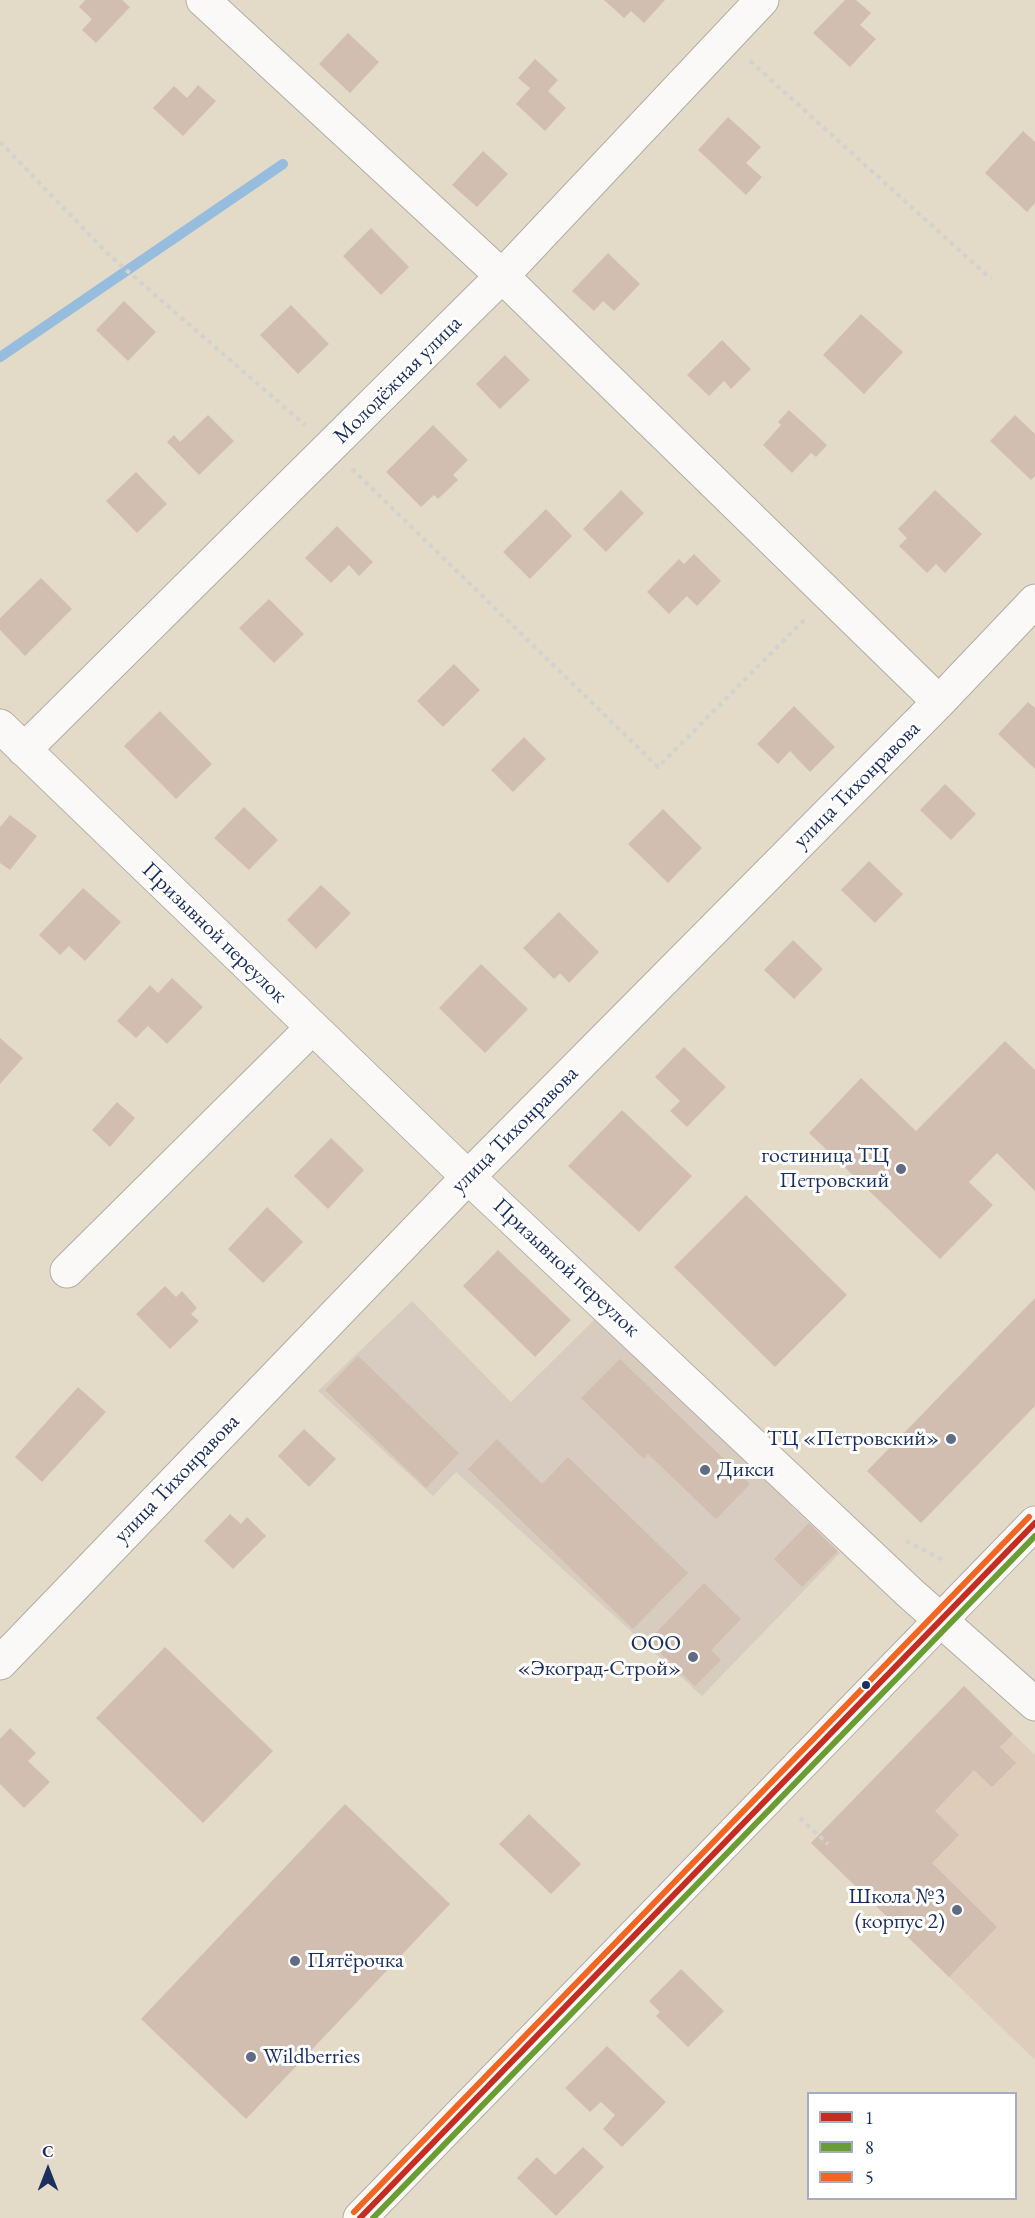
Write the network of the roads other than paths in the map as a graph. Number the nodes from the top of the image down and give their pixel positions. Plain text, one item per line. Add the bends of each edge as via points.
1 (203, 0) edge
2 (762, 0) edge
3 (502, 276) junction
4 (1035, 601) edge
5 (939, 702) junction
6 (0, 726) edge
7 (24, 750) junction
8 (312, 1028) junction
9 (468, 1177) junction
10 (67, 1271) dead end
11 (1035, 1523) edge
12 (941, 1621) junction
13 (7, 1644) edge
14 (1035, 1704) edge
15 (360, 2218) edge

1 - 3 street
2 - 3 street, Молодёжная улица
3 - 5 street
3 - 7 street, Молодёжная улица
4 - 5 street, улица Тихонравова
5 - 9 street, улица Тихонравова
6 - 7 street, Призывной переулок
7 - 8 street, Призывной переулок
8 - 9 street, Призывной переулок
8 - 10 street
9 - 12 street, Призывной переулок via 890,1587
9 - 13 street, улица Тихонравова
11 - 12 street
12 - 14 street, Призывной переулок
12 - 15 street

